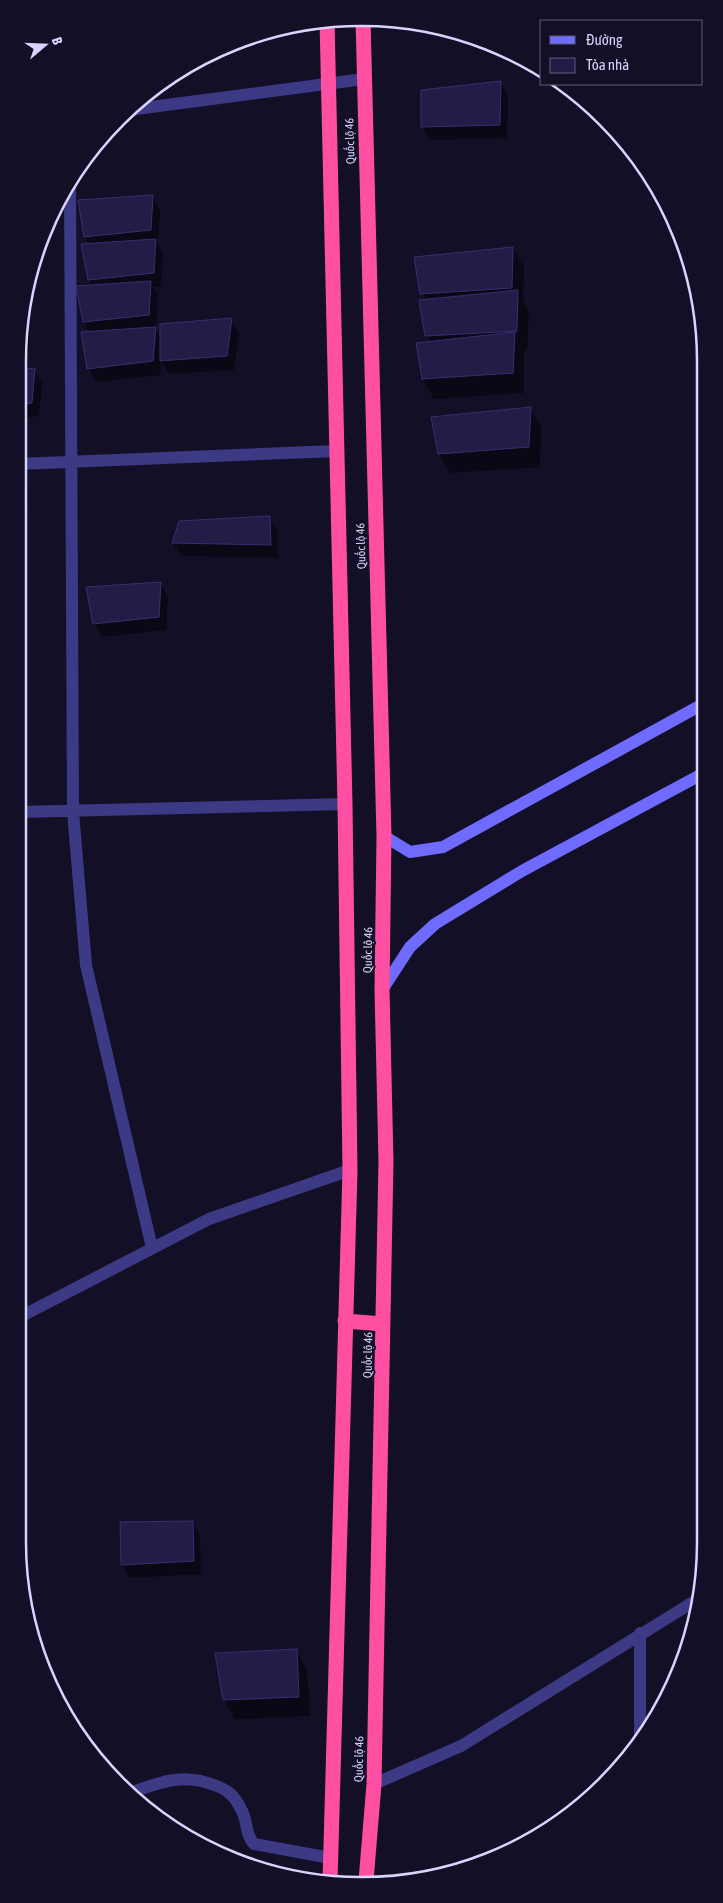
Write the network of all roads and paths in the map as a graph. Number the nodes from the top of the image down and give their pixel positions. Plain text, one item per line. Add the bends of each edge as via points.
1 (363, 26) edge
2 (327, 28) edge
3 (364, 79) junction
4 (328, 84) junction
5 (141, 108) edge
6 (70, 196) edge
7 (336, 450) junction
8 (71, 461) junction
9 (26, 464) edge
10 (697, 708) edge
11 (697, 777) edge
12 (345, 804) junction
13 (26, 812) edge
14 (73, 812) junction
15 (384, 836) junction
16 (382, 990) junction
17 (350, 1170) junction
18 (152, 1248) junction
19 (26, 1314) edge
20 (346, 1321) junction
21 (383, 1324) junction
22 (691, 1603) edge
23 (640, 1633) junction
24 (640, 1728) edge
25 (374, 1784) junction
26 (136, 1791) edge
27 (330, 1858) junction
28 (330, 1875) edge
29 (366, 1877) edge

1 - 3 highway, Quốc lộ 46
2 - 4 highway, Quốc lộ 46
3 - 4 street
3 - 15 highway, Quốc lộ 46
4 - 5 street
4 - 7 highway, Quốc lộ 46
6 - 8 street
7 - 8 street
7 - 12 highway, Quốc lộ 46
8 - 9 street
8 - 14 street
10 - 15 street via 443,847 410,852
11 - 16 street via 522,871 435,924 410,947
12 - 14 street
12 - 17 highway, Quốc lộ 46
13 - 14 street
14 - 18 street via 86,965
15 - 16 highway, Quốc lộ 46
16 - 21 highway, Quốc lộ 46 via 386,1161
17 - 18 street via 209,1219
17 - 20 highway, Quốc lộ 46
18 - 19 street
20 - 21 highway
20 - 27 highway, Quốc lộ 46
21 - 25 highway, Quốc lộ 46
22 - 23 street
23 - 24 street
23 - 25 street via 462,1746
25 - 29 highway, Quốc lộ 46
26 - 27 street via 170,1779 196,1778 228,1790 245,1815 248,1837 254,1844
27 - 28 highway, Quốc lộ 46

